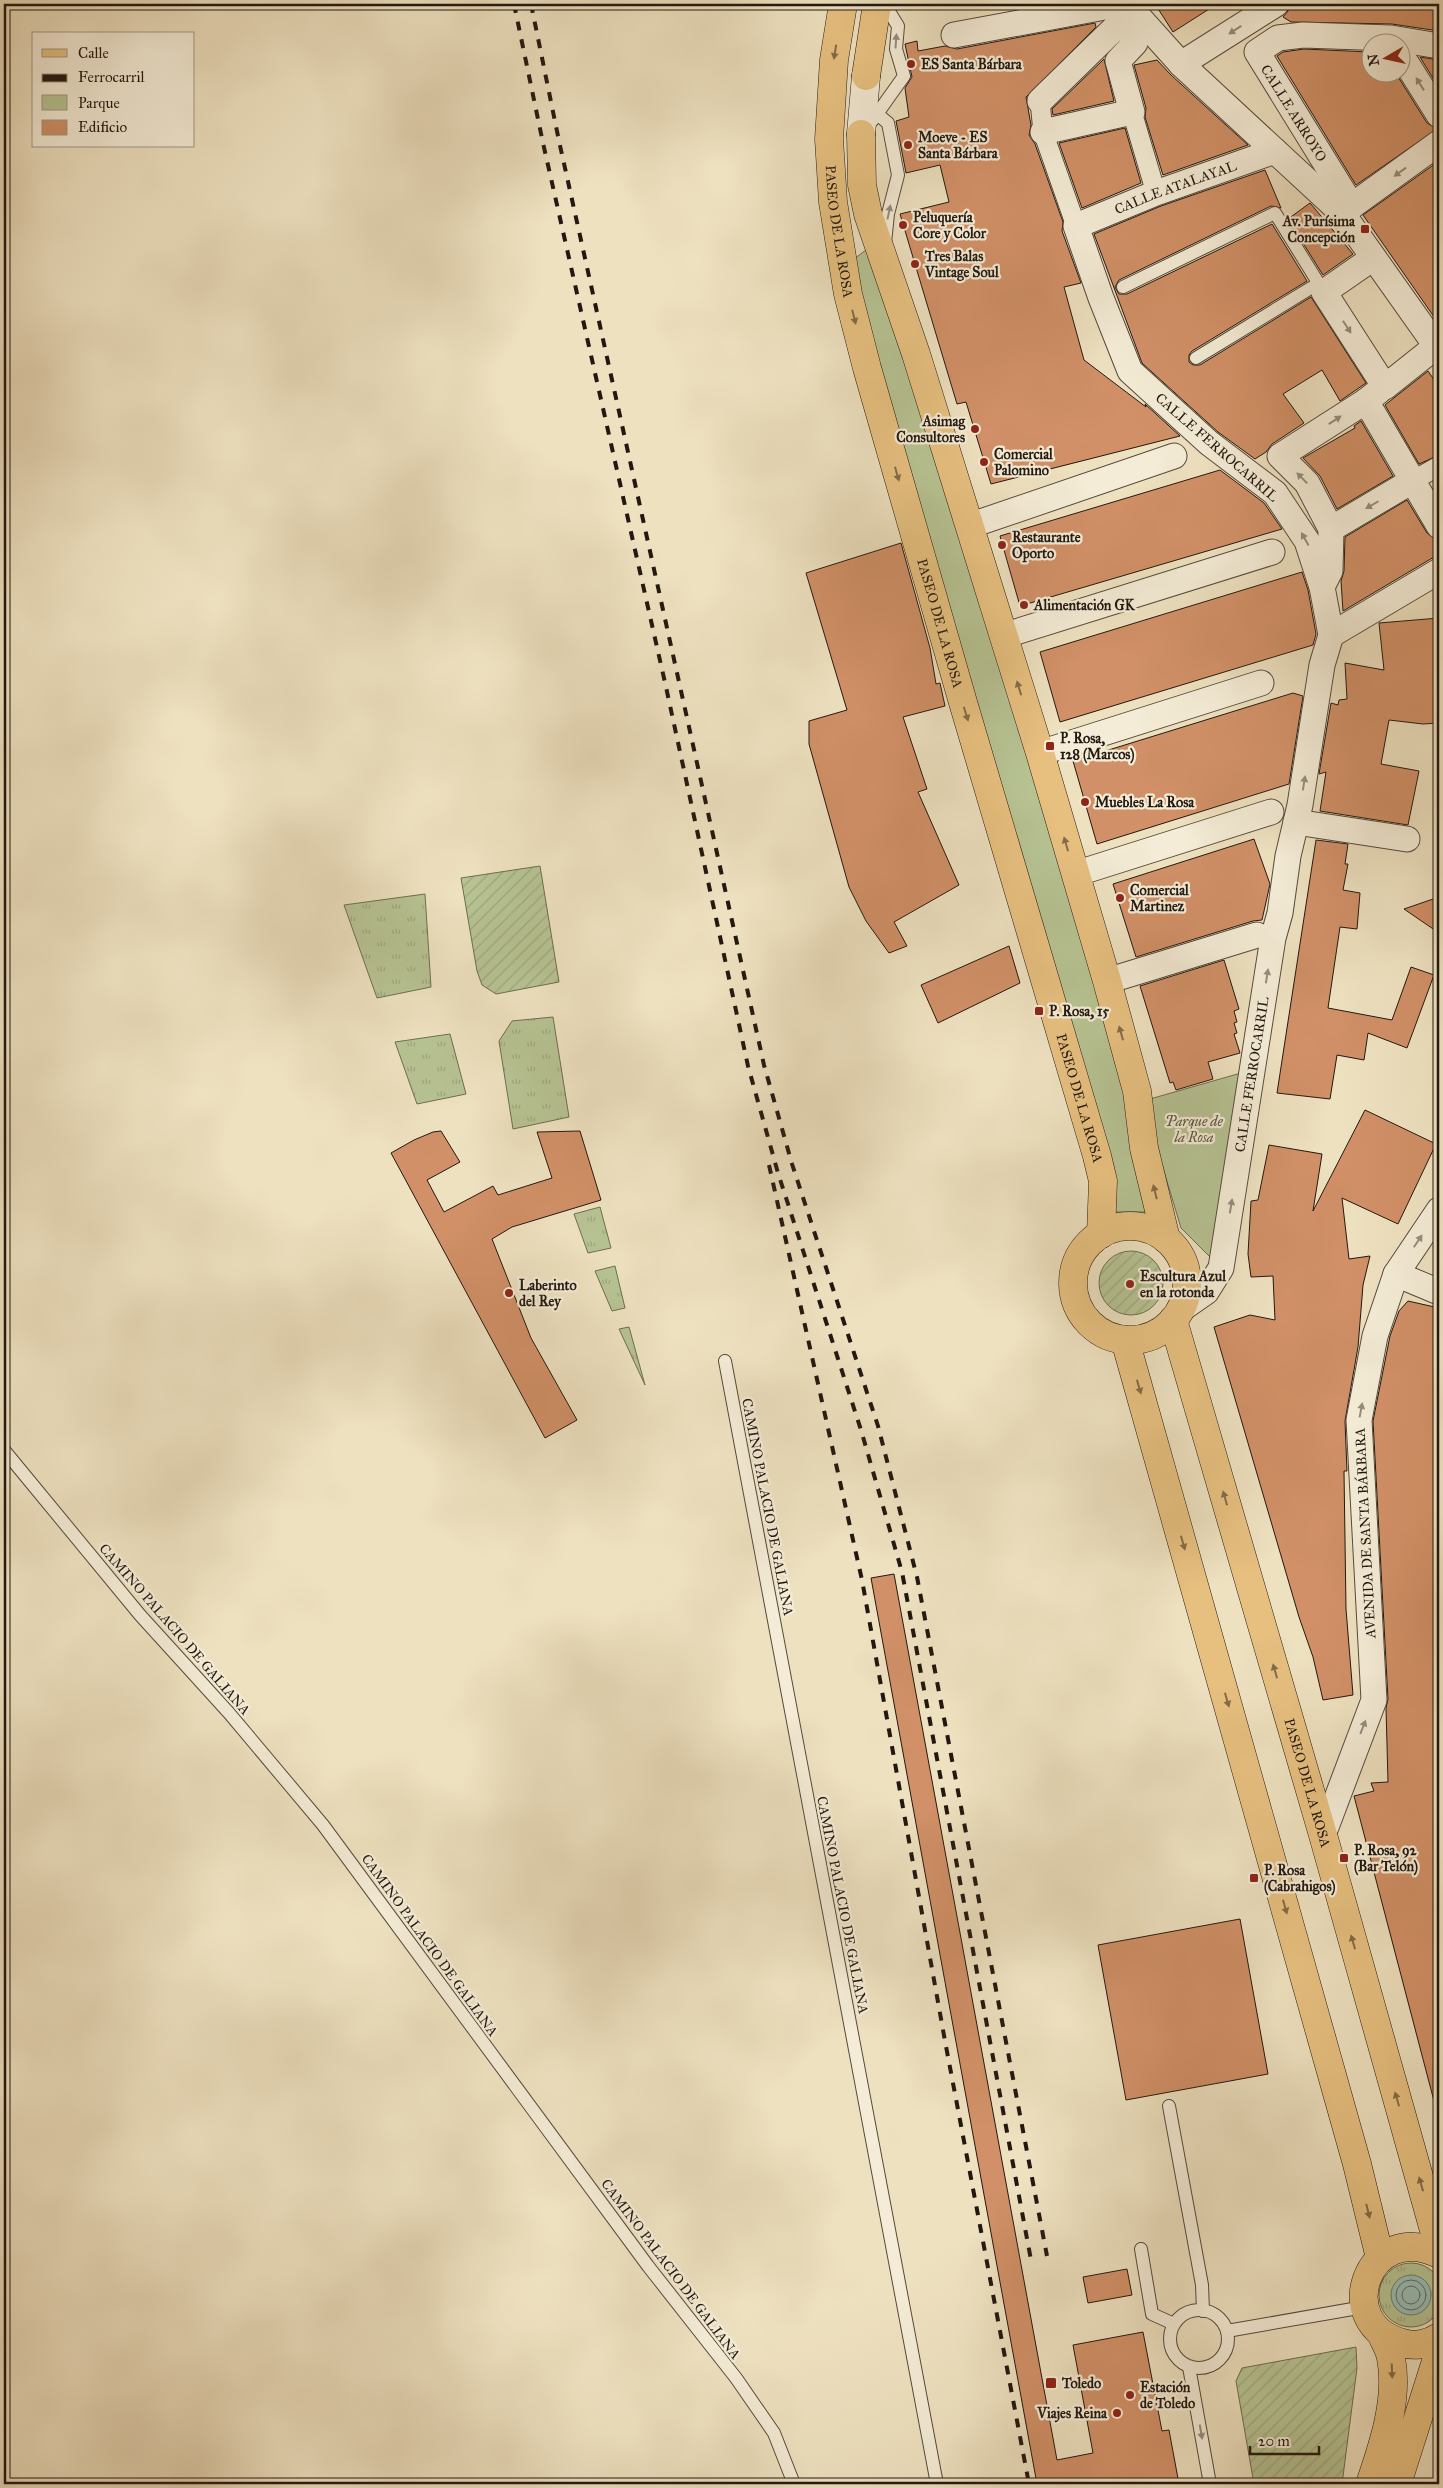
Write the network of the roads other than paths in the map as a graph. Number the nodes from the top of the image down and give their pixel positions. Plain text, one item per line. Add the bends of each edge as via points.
1 (843, 4) edge
2 (882, 4) edge
3 (1276, 4) edge
4 (1124, 8) edge
5 (954, 35) dead end
6 (1360, 41) edge
7 (1410, 45) edge
8 (1439, 46) edge
9 (1181, 64) junction
10 (1410, 68) edge
11 (1040, 101) joint
12 (866, 107) junction
13 (1132, 112) junction
14 (1439, 115) edge
15 (1042, 132) junction
16 (1439, 143) edge
17 (1276, 151) junction
18 (1156, 193) junction
19 (1347, 209) junction
20 (1076, 226) junction
21 (1373, 258) junction
22 (883, 260) junction
23 (1123, 287) dead end
24 (1322, 287) junction
25 (1438, 347) edge
26 (1196, 358) dead end
27 (1375, 394) junction
28 (1174, 456) dead end
29 (1439, 466) edge
30 (1412, 481) junction
31 (969, 526) junction
32 (1439, 526) edge
33 (1331, 529) junction
34 (1272, 552) dead end
35 (1439, 571) edge
36 (1322, 587) junction
37 (1331, 635) junction
38 (1003, 636) junction
39 (1261, 683) dead end
40 (1040, 753) junction
41 (1271, 812) dead end
42 (1296, 822) junction
43 (1407, 839) dead end
44 (1075, 874) junction
45 (1257, 935) dead end
46 (1107, 981) junction
47 (1439, 1210) edge
48 (1101, 1234) junction
49 (1166, 1240) junction
50 (1396, 1274) junction
51 (1439, 1292) edge
52 (1176, 1315) junction
53 (1126, 1340) junction
54 (725, 1361) dead end
55 (4, 1450) edge
56 (1323, 1835) junction
57 (1169, 2106) dead end
58 (1439, 2248) edge
59 (1140, 2249) dead end
60 (1439, 2254) edge
61 (1380, 2258) junction
62 (1364, 2307) junction
63 (1204, 2311) junction
64 (1174, 2324) junction
65 (1227, 2332) junction
66 (1381, 2333) junction
67 (1439, 2336) edge
68 (1439, 2352) edge
69 (1189, 2367) junction
70 (794, 2484) edge
71 (937, 2484) edge
72 (1210, 2484) edge
73 (1370, 2484) edge
74 (1397, 2484) edge

1 -> 48 main road, PASEO DE LA ROSA via 834,60 829,139 832,202 848,294 948,653 1097,1156 1102,1181
2 - 12 main road, PASEO DE LA ROSA
12 -> 2 lane via 904,76 896,49 898,26
3 -> 9 street
4 - 5 street
4 - 9 street
4 - 11 street
4 - 13 street via 1135,43 1118,61
6 - 19 street, CALLE ARROYO via 1303,35 1278,38 1257,52
7 - 8 street, CALLE ARROYO
9 - 17 street
14 -> 10 street
11 - 15 street
12 - 22 main road, PASEO DE LA ROSA via 862,184
22 -> 12 lane via 888,214 898,175 888,123
13 - 15 street
13 - 18 street
15 - 20 street
16 -> 19 street
17 - 18 street, CALLE ATALAYAL
17 - 19 street
18 - 20 street, CALLE ATALAYAL
19 - 21 street
36 -> 20 street, CALLE FERROCARRIL via 1307,542 1275,493 1209,443 1130,371
21 - 24 street
21 - 25 street
22 - 31 main road, PASEO DE LA ROSA
23 - 24 lane via 1275,212
24 - 26 lane
24 -> 27 street
25 - 27 street
27 - 30 street
33 -> 27 street, CALLE FERROCARRIL via 1307,483 1280,456
28 - 31 street
29 - 30 street
30 - 32 street
30 -> 33 street
31 - 38 main road, PASEO DE LA ROSA
33 - 36 street, CALLE FERROCARRIL via 1330,570
34 - 38 street
35 - 37 street
36 - 37 street, CALLE FERROCARRIL
42 -> 37 street, CALLE FERROCARRIL via 1322,665
40 -> 38 main road, PASEO DE LA ROSA
39 - 40 street
44 -> 40 main road, PASEO DE LA ROSA
41 - 44 street
42 - 43 street
52 -> 42 street, CALLE FERROCARRIL via 1206,1292 1220,1268 1273,938
44 - 46 main road, PASEO DE LA ROSA
45 - 46 street
49 -> 46 main road, PASEO DE LA ROSA via 1144,1148 1137,1091
50 -> 47 street, AVENIDA DE SANTA BÁRBARA
48 - 49 main road, PASEO DE LA ROSA via 1114,1228 1134,1227 1154,1232
48 - 53 main road, PASEO DE LA ROSA via 1086,1247 1076,1265 1073,1286 1077,1306 1089,1323 1106,1335
49 - 52 main road, PASEO DE LA ROSA via 1177,1251 1187,1280 1185,1296
50 - 51 street
56 -> 50 street, AVENIDA DE SANTA BÁRBARA via 1374,1700 1359,1420 1375,1336
52 - 53 main road, PASEO DE LA ROSA via 1152,1336
56 -> 52 main road, PASEO DE LA ROSA
53 -> 61 main road via 1357,2164
54 - 71 lane, CAMINO PALACIO DE GALIANA
55 - 70 lane, CAMINO PALACIO DE GALIANA via 140,1615 323,1825 648,2266 736,2378 774,2433
58 -> 56 main road, PASEO DE LA ROSA
57 - 63 lane
59 - 64 lane via 1152,2314
60 - 61 main road via 1426,2247 1410,2245 1393,2249
61 - 62 main road via 1370,2269 1365,2282
62 - 65 lane
62 - 66 main road via 1370,2321
63 - 64 lane via 1187,2313
63 - 65 lane via 1218,2318
64 - 69 lane via 1170,2338 1173,2353
65 - 69 lane via 1226,2350 1214,2365 1201,2369
66 - 67 main road via 1408,2345 1422,2344
66 -> 73 main road via 1391,2358 1392,2388 1380,2452
68 - 74 main road
69 -> 72 lane

